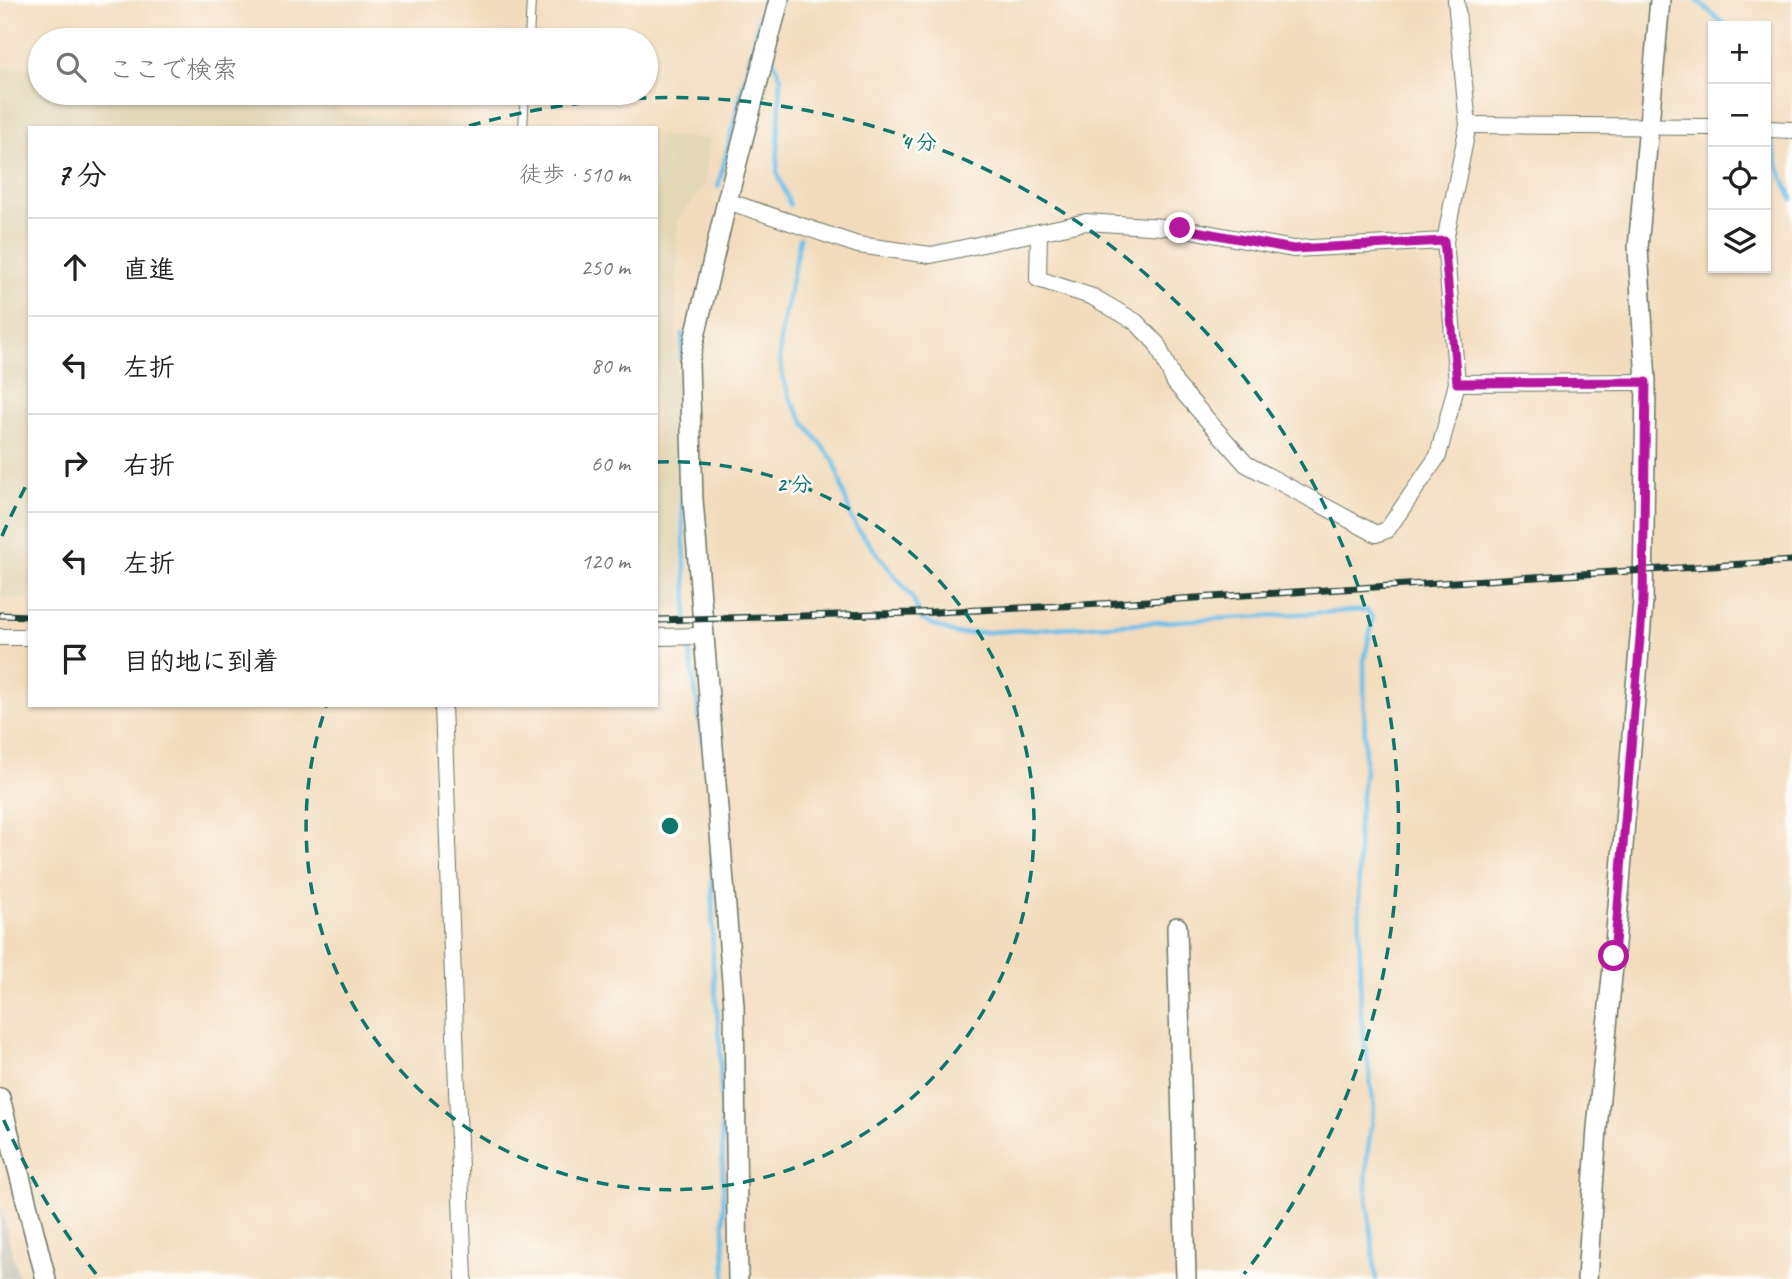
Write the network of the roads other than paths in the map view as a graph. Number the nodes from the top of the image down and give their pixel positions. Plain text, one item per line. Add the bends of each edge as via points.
1 (531, 0) edge
2 (779, 0) edge
3 (1457, 0) edge
4 (1660, 0) edge
5 (530, 28) edge
6 (524, 105) edge
7 (1468, 125) junction
8 (1648, 125) junction
9 (523, 126) edge
10 (1708, 127) edge
11 (1771, 129) edge
12 (1792, 130) edge
13 (727, 201) junction
14 (1040, 232) junction
15 (1444, 241) junction
16 (1646, 382) junction
17 (1457, 383) junction
18 (705, 636) junction
19 (0, 637) edge
20 (658, 637) edge
21 (28, 638) edge
22 (443, 707) edge
23 (1177, 927) dead end
24 (0, 1098) edge
25 (46, 1279) edge
26 (464, 1279) edge
27 (737, 1279) edge
28 (1186, 1279) edge
29 (1587, 1279) edge

1 - 5 lane
2 - 13 street
3 - 7 street
4 - 8 street
6 - 9 lane
7 - 8 street
7 - 15 street
8 - 10 street
8 - 16 street via 1638,248
11 - 12 street
13 - 14 street via 858,245 931,255
13 - 18 street via 689,362 693,500
14 - 15 street via 1086,222 1180,228 1293,249
14 - 17 street via 1038,279 1093,296 1136,321 1157,344 1175,383 1246,464 1376,534 1387,530 1437,456
15 - 17 street
16 - 17 street
16 - 29 street via 1643,601
18 - 20 street
18 - 27 street via 734,1006
19 - 21 street
22 - 26 street
23 - 28 street
24 - 25 street

